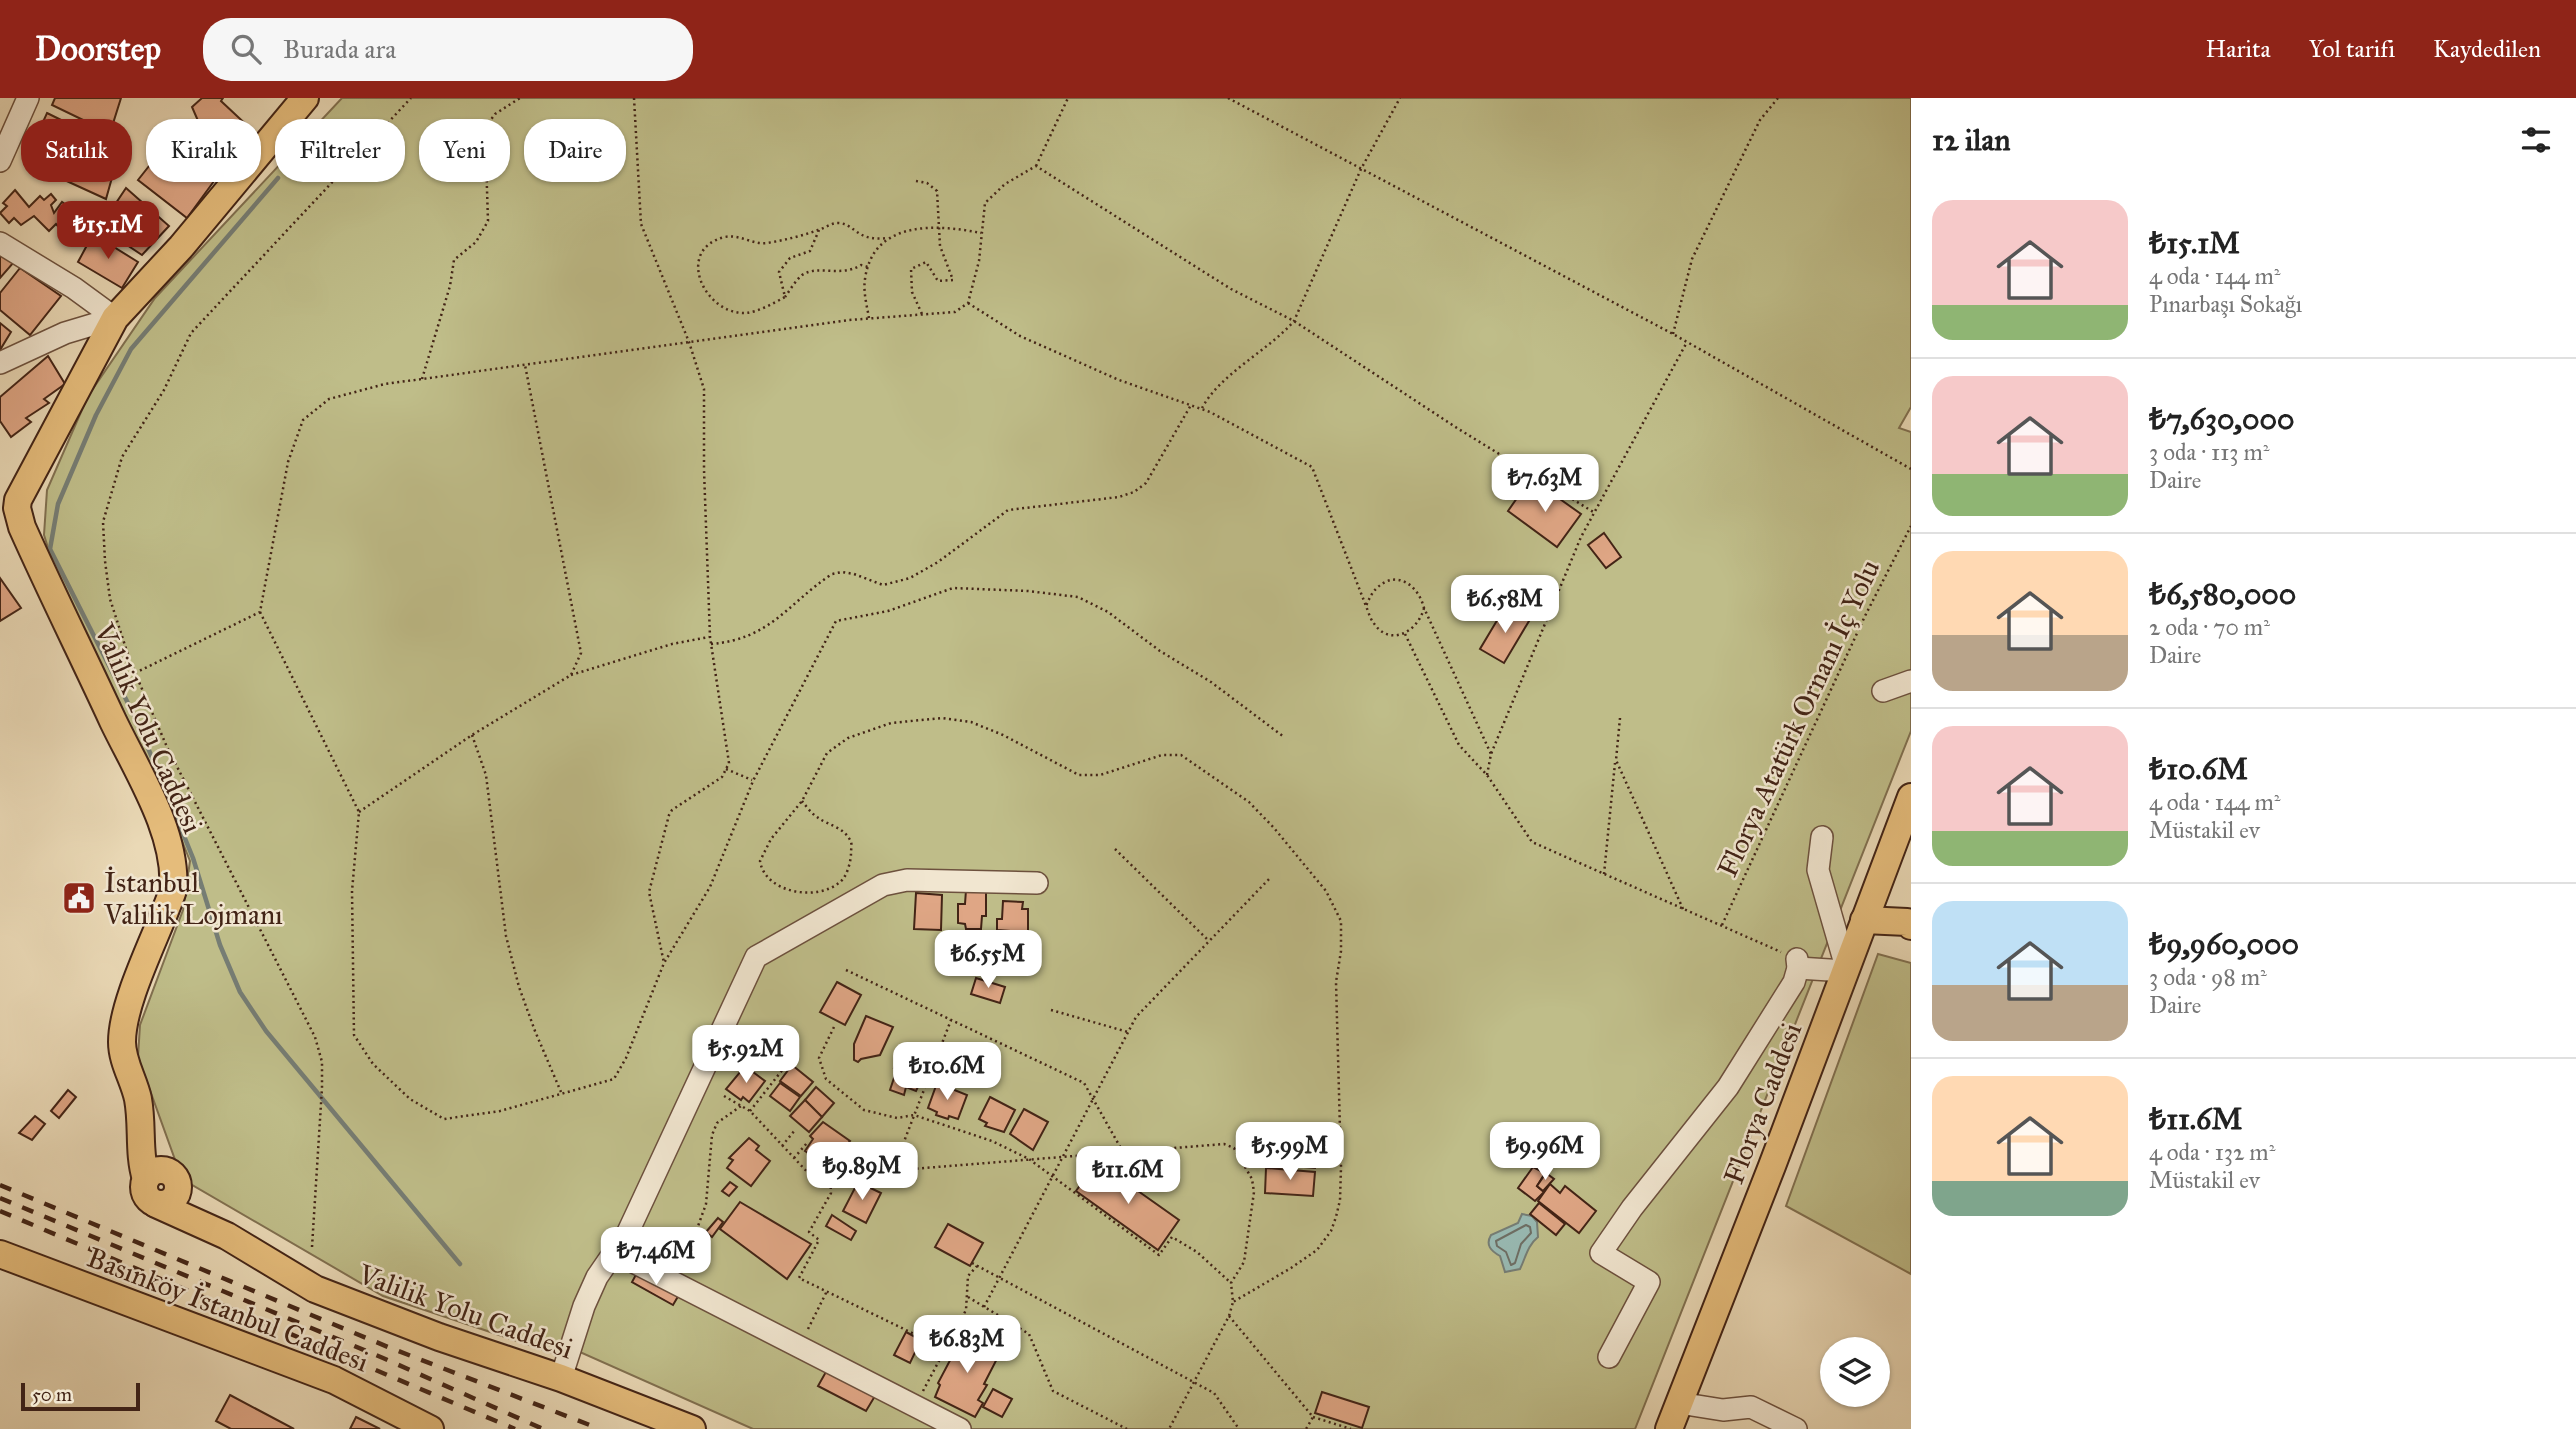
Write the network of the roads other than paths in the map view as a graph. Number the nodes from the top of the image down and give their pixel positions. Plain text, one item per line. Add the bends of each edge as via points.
1 (28, 98) edge
2 (305, 98) edge
3 (0, 161) edge
4 (0, 243) edge
5 (115, 318) junction
6 (0, 363) edge
7 (8, 512) edge
8 (1911, 681) edge
9 (1884, 691) dead end
10 (1911, 797) edge
11 (1822, 837) dead end
12 (1037, 883) dead end
13 (1864, 920) junction
14 (1910, 922) edge
15 (1845, 969) junction
16 (164, 1180) junction
17 (227, 1236) junction
18 (614, 1252) junction
19 (0, 1254) edge
20 (1609, 1357) dead end
21 (561, 1378) junction
22 (1679, 1403) junction
23 (430, 1429) edge
24 (692, 1429) edge
25 (960, 1429) edge
26 (1669, 1429) edge
27 (1796, 1429) edge

1 - 3 street
2 - 5 main road via 181,247
4 - 5 street
5 - 6 street via 65,333
5 - 7 main road
7 - 16 main road, Valilik Yolu Caddesi via 27,539 172,853 173,890 131,999 122,1045
8 - 9 street
10 - 13 main road, Florya Caddesi
11 - 15 street via 1818,870
12 - 18 street via 907,880 883,886 756,957 628,1232
13 - 14 main road
13 - 15 main road, Florya Caddesi
15 - 20 street via 1798,963 1794,982 1728,1087 1601,1253 1649,1282
15 - 22 main road, Florya Caddesi
16 - 17 main road
16 - 17 main road via 171,1201 156,1204
17 - 21 main road, Valilik Yolu Caddesi via 315,1289
18 - 21 street via 590,1291
18 - 25 street
19 - 23 main road, Basınköy İstanbul Caddesi via 334,1380
21 - 24 main road, Valilik Yolu Caddesi
22 - 26 main road, Florya Caddesi
22 - 27 street via 1723,1410 1751,1408

